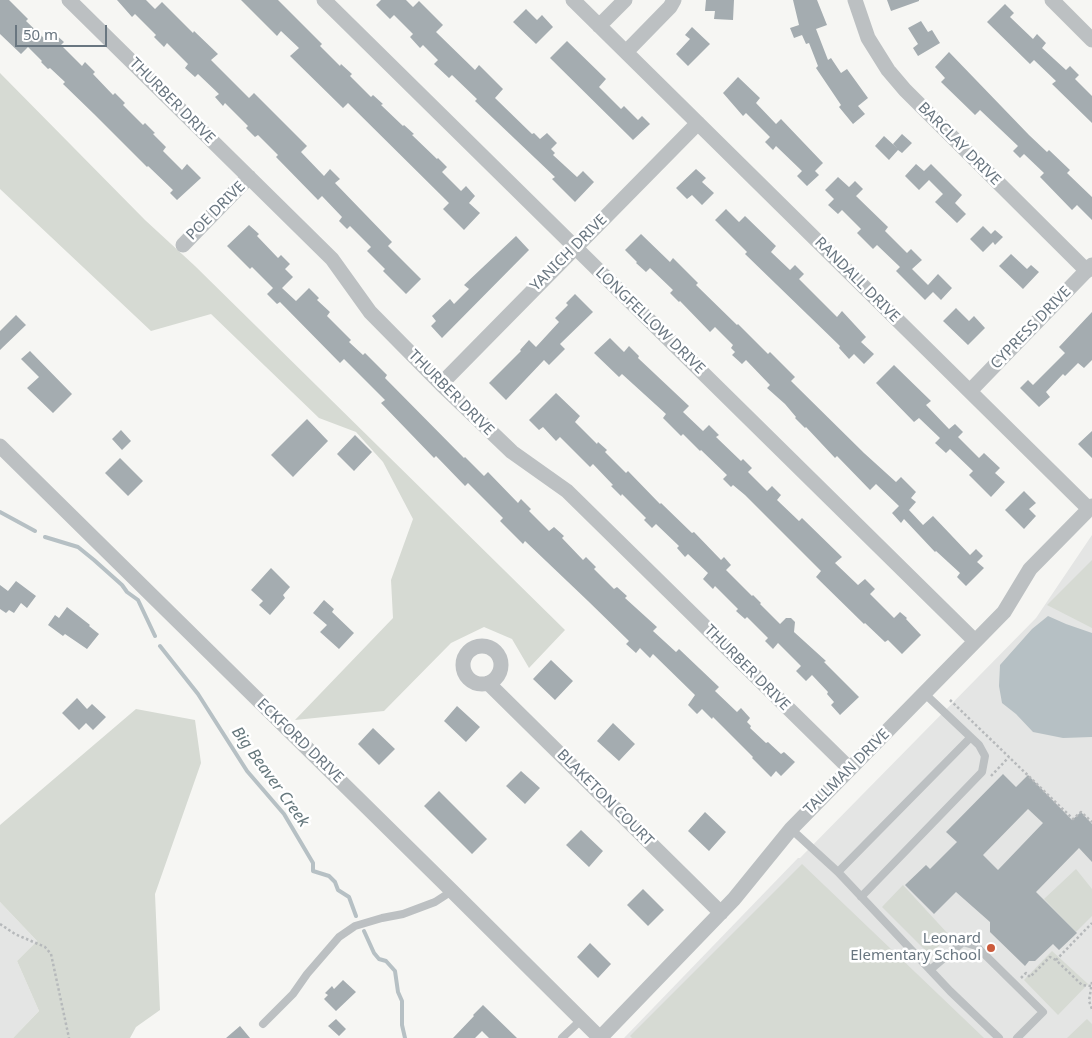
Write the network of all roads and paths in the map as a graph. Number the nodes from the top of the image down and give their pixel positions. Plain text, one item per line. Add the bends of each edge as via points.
1 (69, 0) edge
2 (324, 0) edge
3 (573, 0) edge
4 (625, 0) edge
5 (674, 0) edge
6 (854, 0) edge
7 (1052, 0) edge
8 (599, 26) junction
9 (1092, 40) edge
10 (626, 52) junction
11 (698, 123) junction
12 (249, 177) junction
13 (183, 245) dead end
14 (575, 248) junction
15 (1089, 268) edge
16 (441, 384) junction
17 (970, 391) junction
18 (0, 446) edge
19 (1090, 507) edge
20 (975, 641) junction
21 (488, 683) dead end
22 (924, 693) junction
23 (950, 700) dead end
24 (970, 738) junction
25 (850, 769) junction
26 (1092, 822) edge
27 (791, 829) junction
28 (838, 872) junction
29 (452, 891) junction
30 (861, 897) junction
31 (721, 913) junction
32 (1092, 923) edge
33 (0, 924) edge
34 (1056, 960) junction
35 (930, 970) junction
36 (1092, 982) edge
37 (1015, 984) junction
38 (1091, 986) junction
39 (1092, 1009) edge
40 (581, 1020) junction
41 (263, 1024) dead end
42 (69, 1038) edge
43 (562, 1038) edge
44 (600, 1038) edge
45 (999, 1038) edge
46 (1016, 1038) edge

1 - 12 street, THURBER DRIVE
2 - 14 street, LONGFELLOW DRIVE
3 - 8 street, RANDALL DRIVE
4 - 8 street
5 - 10 street
6 - 15 street, BARCLAY DRIVE via 868,38 905,90
7 - 9 street
8 - 10 street, RANDALL DRIVE
10 - 11 street, RANDALL DRIVE
11 - 14 street, YANICH DRIVE
11 - 17 street, RANDALL DRIVE
12 - 13 street, POE DRIVE
12 - 16 street, THURBER DRIVE via 332,259 370,312
14 - 16 street, YANICH DRIVE
14 - 20 street, LONGFELLOW DRIVE
15 - 17 street, CYPRESS DRIVE
16 - 25 street, THURBER DRIVE via 512,452 568,491
17 - 19 street, RANDALL DRIVE
18 - 29 street, ECKFORD DRIVE
19 - 20 street, TALLMAN DRIVE via 1030,569 1009,606
20 - 22 street, TALLMAN DRIVE
21 - 31 street, BLAKETON COURT
22 - 24 lane
22 - 25 street, TALLMAN DRIVE
23 - 26 path via 1073,819 1081,812
24 - 28 lane
24 - 30 lane via 985,756 982,772
25 - 27 street, TALLMAN DRIVE
27 - 28 lane
27 - 31 street, TALLMAN DRIVE
28 - 30 lane
29 - 40 street, ECKFORD DRIVE
29 - 41 lane via 435,902 403,914 355,926 339,937 294,994
30 - 35 lane
31 - 44 street, TALLMAN DRIVE
32 - 34 path
33 - 42 path via 45,947 51,954
34 - 37 path via 1050,956 1030,977 1026,973
34 - 38 path via 1082,986
35 - 37 lane via 963,942 976,946
35 - 45 lane
36 - 38 path
37 - 46 lane via 1043,1012
38 - 39 path via 1089,1001
40 - 43 lane
40 - 44 street, ECKFORD DRIVE

